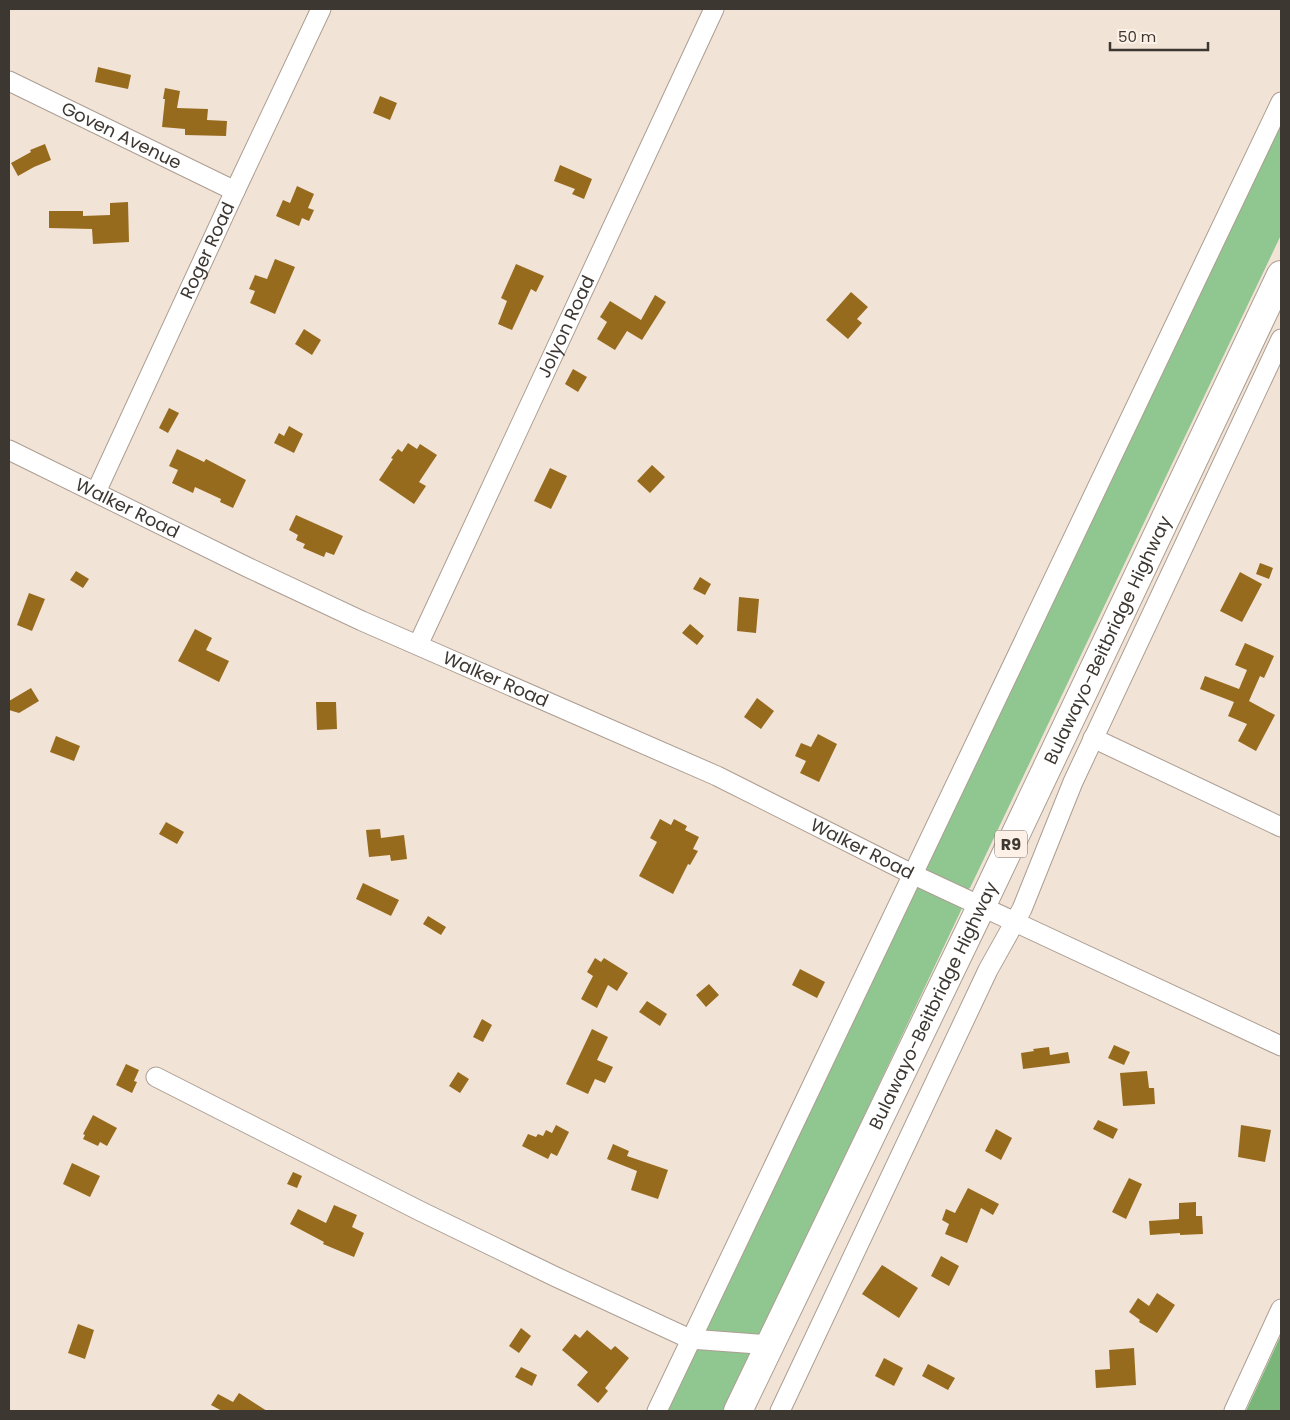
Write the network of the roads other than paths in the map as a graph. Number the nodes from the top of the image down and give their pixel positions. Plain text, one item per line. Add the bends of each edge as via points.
1 (321, 9) edge
2 (714, 9) edge
3 (9, 82) edge
4 (1281, 102) edge
5 (235, 191) junction
6 (1281, 275) edge
7 (1281, 339) edge
8 (9, 450) edge
9 (96, 492) junction
10 (418, 645) junction
11 (1093, 738) junction
12 (1281, 826) edge
13 (912, 874) junction
14 (981, 907) junction
15 (1015, 923) junction
16 (1281, 1046) edge
17 (156, 1077) dead end
18 (1281, 1309) edge
19 (690, 1339) junction
20 (770, 1345) junction
21 (657, 1411) edge
22 (738, 1411) edge
23 (780, 1411) edge
24 (1234, 1411) edge

1 - 5 street, Roger Road
2 - 10 street, Jolyon Road
3 - 5 street, Goven Avenue
4 - 13 street
5 - 9 street, Roger Road
6 - 14 highway, Bulawayo-Beitbridge Highway / R9
7 - 11 street
8 - 9 street, Walker Road
9 - 10 street, Walker Road via 247,567
10 - 13 street, Walker Road via 709,773
11 - 12 street
11 - 15 street
13 - 14 street, Walker Road
13 - 19 street
14 - 15 street, Walker Road
14 - 20 highway, Bulawayo-Beitbridge Highway / R9
15 - 16 street, Walker Road
15 - 23 street via 988,970
17 - 19 street via 429,1216
18 - 24 street
19 - 20 street
19 - 21 street
20 - 22 highway, Bulawayo-Beitbridge Highway / R9

